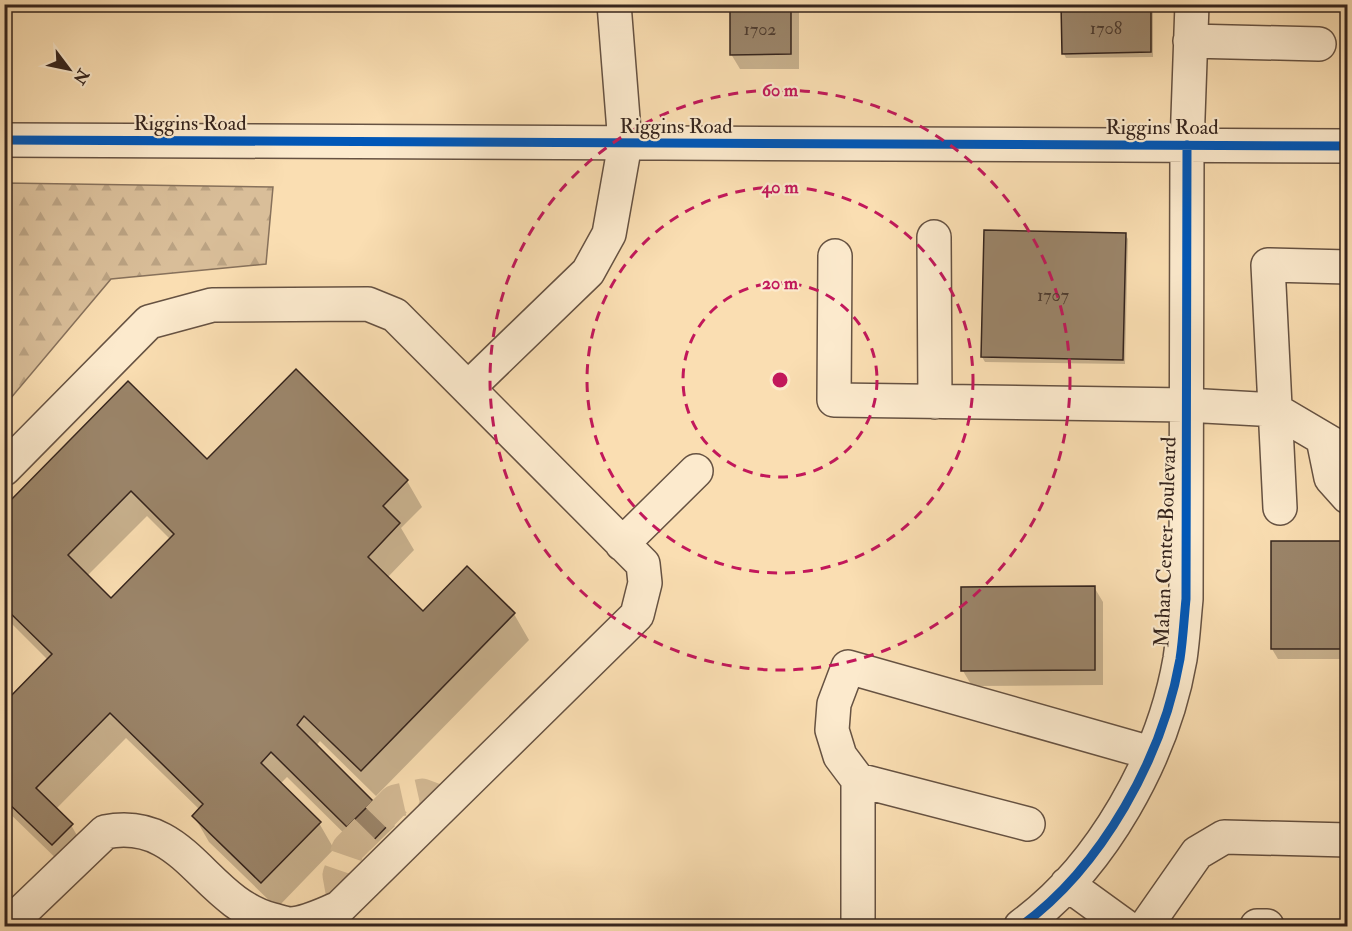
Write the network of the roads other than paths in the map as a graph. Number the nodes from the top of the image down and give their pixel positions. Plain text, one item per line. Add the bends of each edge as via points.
1 (614, 4) edge
2 (1192, 4) edge
3 (1190, 41) junction
4 (1318, 44) dead end
5 (4, 140) edge
6 (625, 144) junction
7 (1186, 145) junction
8 (1347, 146) edge
9 (934, 237) dead end
10 (835, 256) dead end
11 (1347, 267) edge
12 (468, 388) junction
13 (935, 402) junction
14 (1186, 405) junction
15 (1275, 410) junction
16 (1335, 446) edge
17 (4, 469) edge
18 (696, 471) dead end
19 (1347, 497) edge
20 (1280, 508) dead end
21 (622, 544) junction
22 (1151, 753) junction
23 (858, 780) junction
24 (1028, 824) dead end
25 (1347, 840) edge
26 (1067, 884) junction
27 (7, 927) edge
28 (858, 927) edge
29 (1021, 927) edge
30 (1125, 927) edge
31 (1146, 927) edge
32 (1257, 927) edge
33 (1267, 927) edge

1 - 6 street
2 - 3 street, Mahan Center Boulevard
3 - 4 street
3 - 7 street, Mahan Center Boulevard
5 - 6 street, Riggins Road
6 - 7 street, Riggins Road
6 - 12 street via 609,234 588,272
7 - 8 street, Riggins Road
7 - 14 street, Mahan Center Boulevard
9 - 13 street
10 - 13 street via 834,400
11 - 15 street via 1268,265
12 - 17 street via 395,315 368,304 212,305 149,322
12 - 21 street
13 - 14 street
14 - 15 street
14 - 22 street, Mahan Center Boulevard via 1186,599 1180,659 1165,719
15 - 16 street
15 - 20 street
16 - 19 street via 1331,478
18 - 21 street
21 - 27 street via 643,564 645,583 637,615 339,908 290,924 258,916 237,905 170,842 123,828 105,832
22 - 23 street via 848,667 834,704 832,730 840,756
22 - 26 street, Mahan Center Boulevard via 1141,778 1107,834
23 - 24 street
23 - 28 street
25 - 31 street via 1224,837 1197,853
26 - 29 street, Mahan Center Boulevard
26 - 30 street
32 - 33 street

